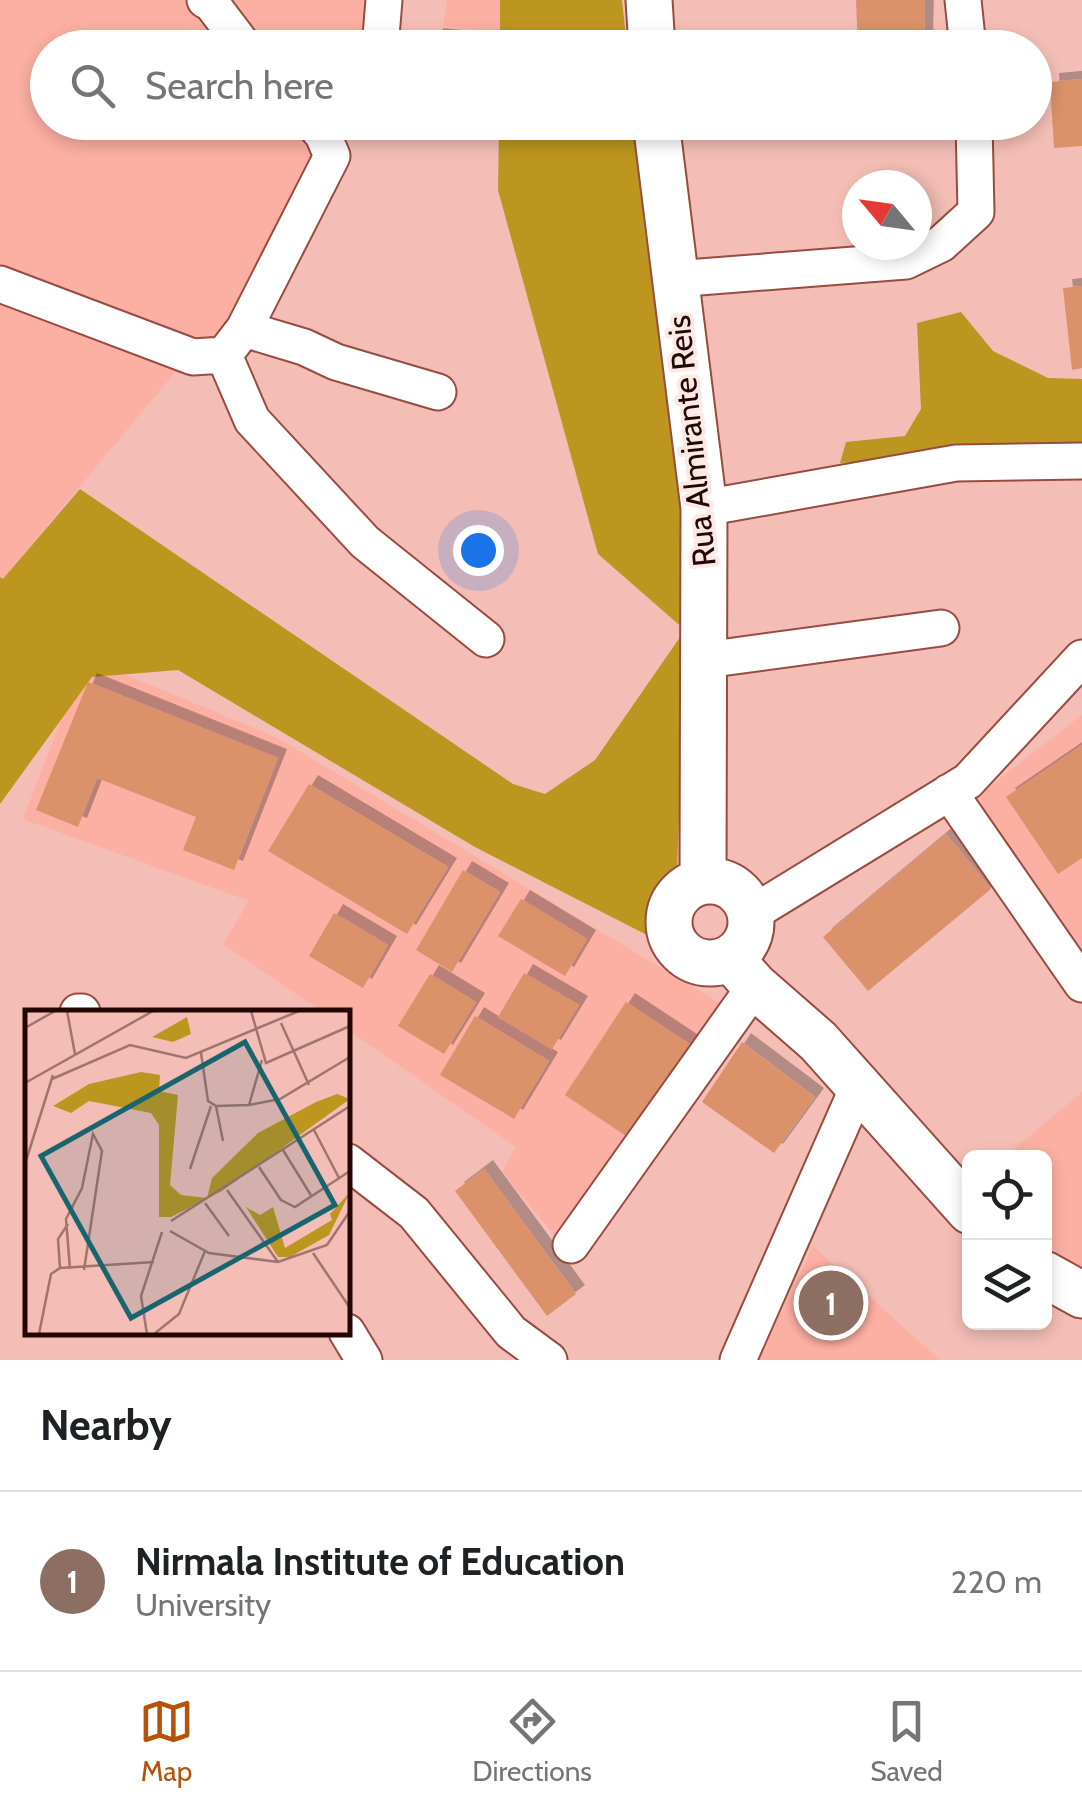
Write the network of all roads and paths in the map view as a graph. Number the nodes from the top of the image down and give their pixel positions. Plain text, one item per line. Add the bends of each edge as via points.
1 (205, 0) edge
2 (384, 0) edge
3 (649, 0) edge
4 (963, 0) edge
5 (231, 30) edge
6 (382, 30) edge
7 (651, 30) edge
8 (966, 30) edge
9 (326, 140) edge
10 (340, 140) edge
11 (658, 140) edge
12 (974, 140) edge
13 (332, 156) junction
14 (674, 279) junction
15 (0, 284) edge
16 (234, 342) junction
17 (438, 392) dead end
18 (1082, 460) edge
19 (704, 508) junction
20 (941, 628) dead end
21 (486, 640) dead end
22 (1082, 658) edge
23 (705, 660) junction
24 (949, 792) junction
25 (703, 881) junction
26 (751, 914) junction
27 (743, 972) junction
28 (1082, 984) edge
29 (859, 1085) junction
30 (350, 1164) edge
31 (962, 1201) edge
32 (571, 1244) dead end
33 (1052, 1279) edge
34 (1082, 1296) edge
35 (348, 1335) edge
36 (364, 1360) edge
37 (549, 1360) edge
38 (738, 1360) edge

1 - 5 street
2 - 6 street
3 - 7 main road
4 - 8 street
9 - 13 street
10 - 13 street
11 - 14 main road, Rua Almirante Reis
12 - 14 street via 976,212 941,244 906,262
13 - 16 street
14 - 19 main road, Rua Almirante Reis
15 - 16 street via 193,357
16 - 17 street via 304,347
16 - 21 street via 252,420 365,542
18 - 19 street via 956,463
19 - 23 main road, Rua Almirante Reis
20 - 23 street
22 - 24 street via 968,780
23 - 25 main road, Rua Almirante Reis
24 - 26 street
24 - 28 street
25 - 26 main road via 739,892
25 - 27 main road via 673,904 669,929 692,959
26 - 27 main road
27 - 29 main road
27 - 32 street
29 - 31 main road
29 - 38 street
30 - 37 street via 414,1213 511,1332
33 - 34 main road
35 - 36 street

